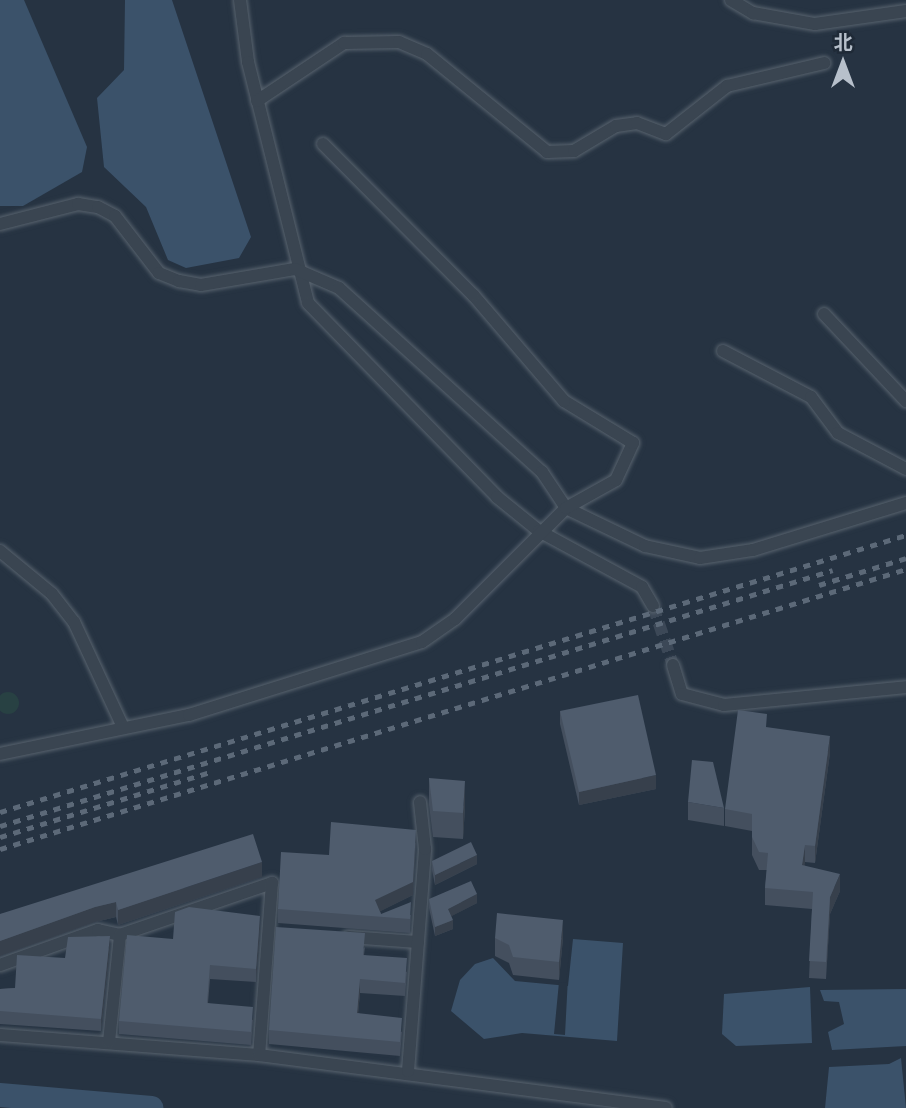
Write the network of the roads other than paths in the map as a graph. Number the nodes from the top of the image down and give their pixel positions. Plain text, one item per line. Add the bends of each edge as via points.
1 (240, 0) edge
2 (731, 0) edge
3 (906, 11) edge
4 (824, 63) dead end
5 (257, 101) junction
6 (323, 144) dead end
7 (0, 224) edge
8 (295, 270) junction
9 (824, 314) dead end
10 (723, 351) dead end
11 (906, 401) edge
12 (906, 469) edge
13 (906, 503) edge
14 (566, 508) junction
15 (538, 531) junction
16 (0, 551) edge
17 (653, 606) tunnel mouth
18 (673, 665) tunnel mouth
19 (906, 687) edge
20 (122, 725) junction
21 (0, 754) edge
22 (420, 802) dead end
23 (120, 935) junction
24 (335, 936) edge
25 (418, 942) junction
26 (0, 965) edge
27 (0, 1035) edge
28 (109, 1042) junction
29 (259, 1055) junction
30 (408, 1071) junction
31 (666, 1108) edge

1 - 5 street
2 - 3 street via 753,13 815,24
4 - 5 street via 727,86 666,134 637,123 616,126 574,152 547,152 427,54 399,42 344,43
5 - 8 street
6 - 14 street via 473,295 564,401 633,443 616,480
7 - 8 street via 36,220 61,207 98,207 115,216 159,272 179,281 201,285
8 - 14 street via 339,288 542,472
8 - 15 street via 307,303 330,331
9 - 11 street
10 - 12 street via 811,397 838,433
13 - 14 street via 753,550 700,558 645,547
14 - 15 street
15 - 17 street via 634,582
15 - 20 street via 455,619 422,642 189,715
16 - 20 street via 52,594 74,622
18 - 19 street via 682,694 724,705
20 - 21 street
22 - 25 street via 425,849
23 - 26 street via 98,930
23 - 28 street
23 - 29 street via 272,883 275,931
24 - 25 street
25 - 30 street
27 - 28 street
28 - 29 street
29 - 30 street
30 - 31 street

